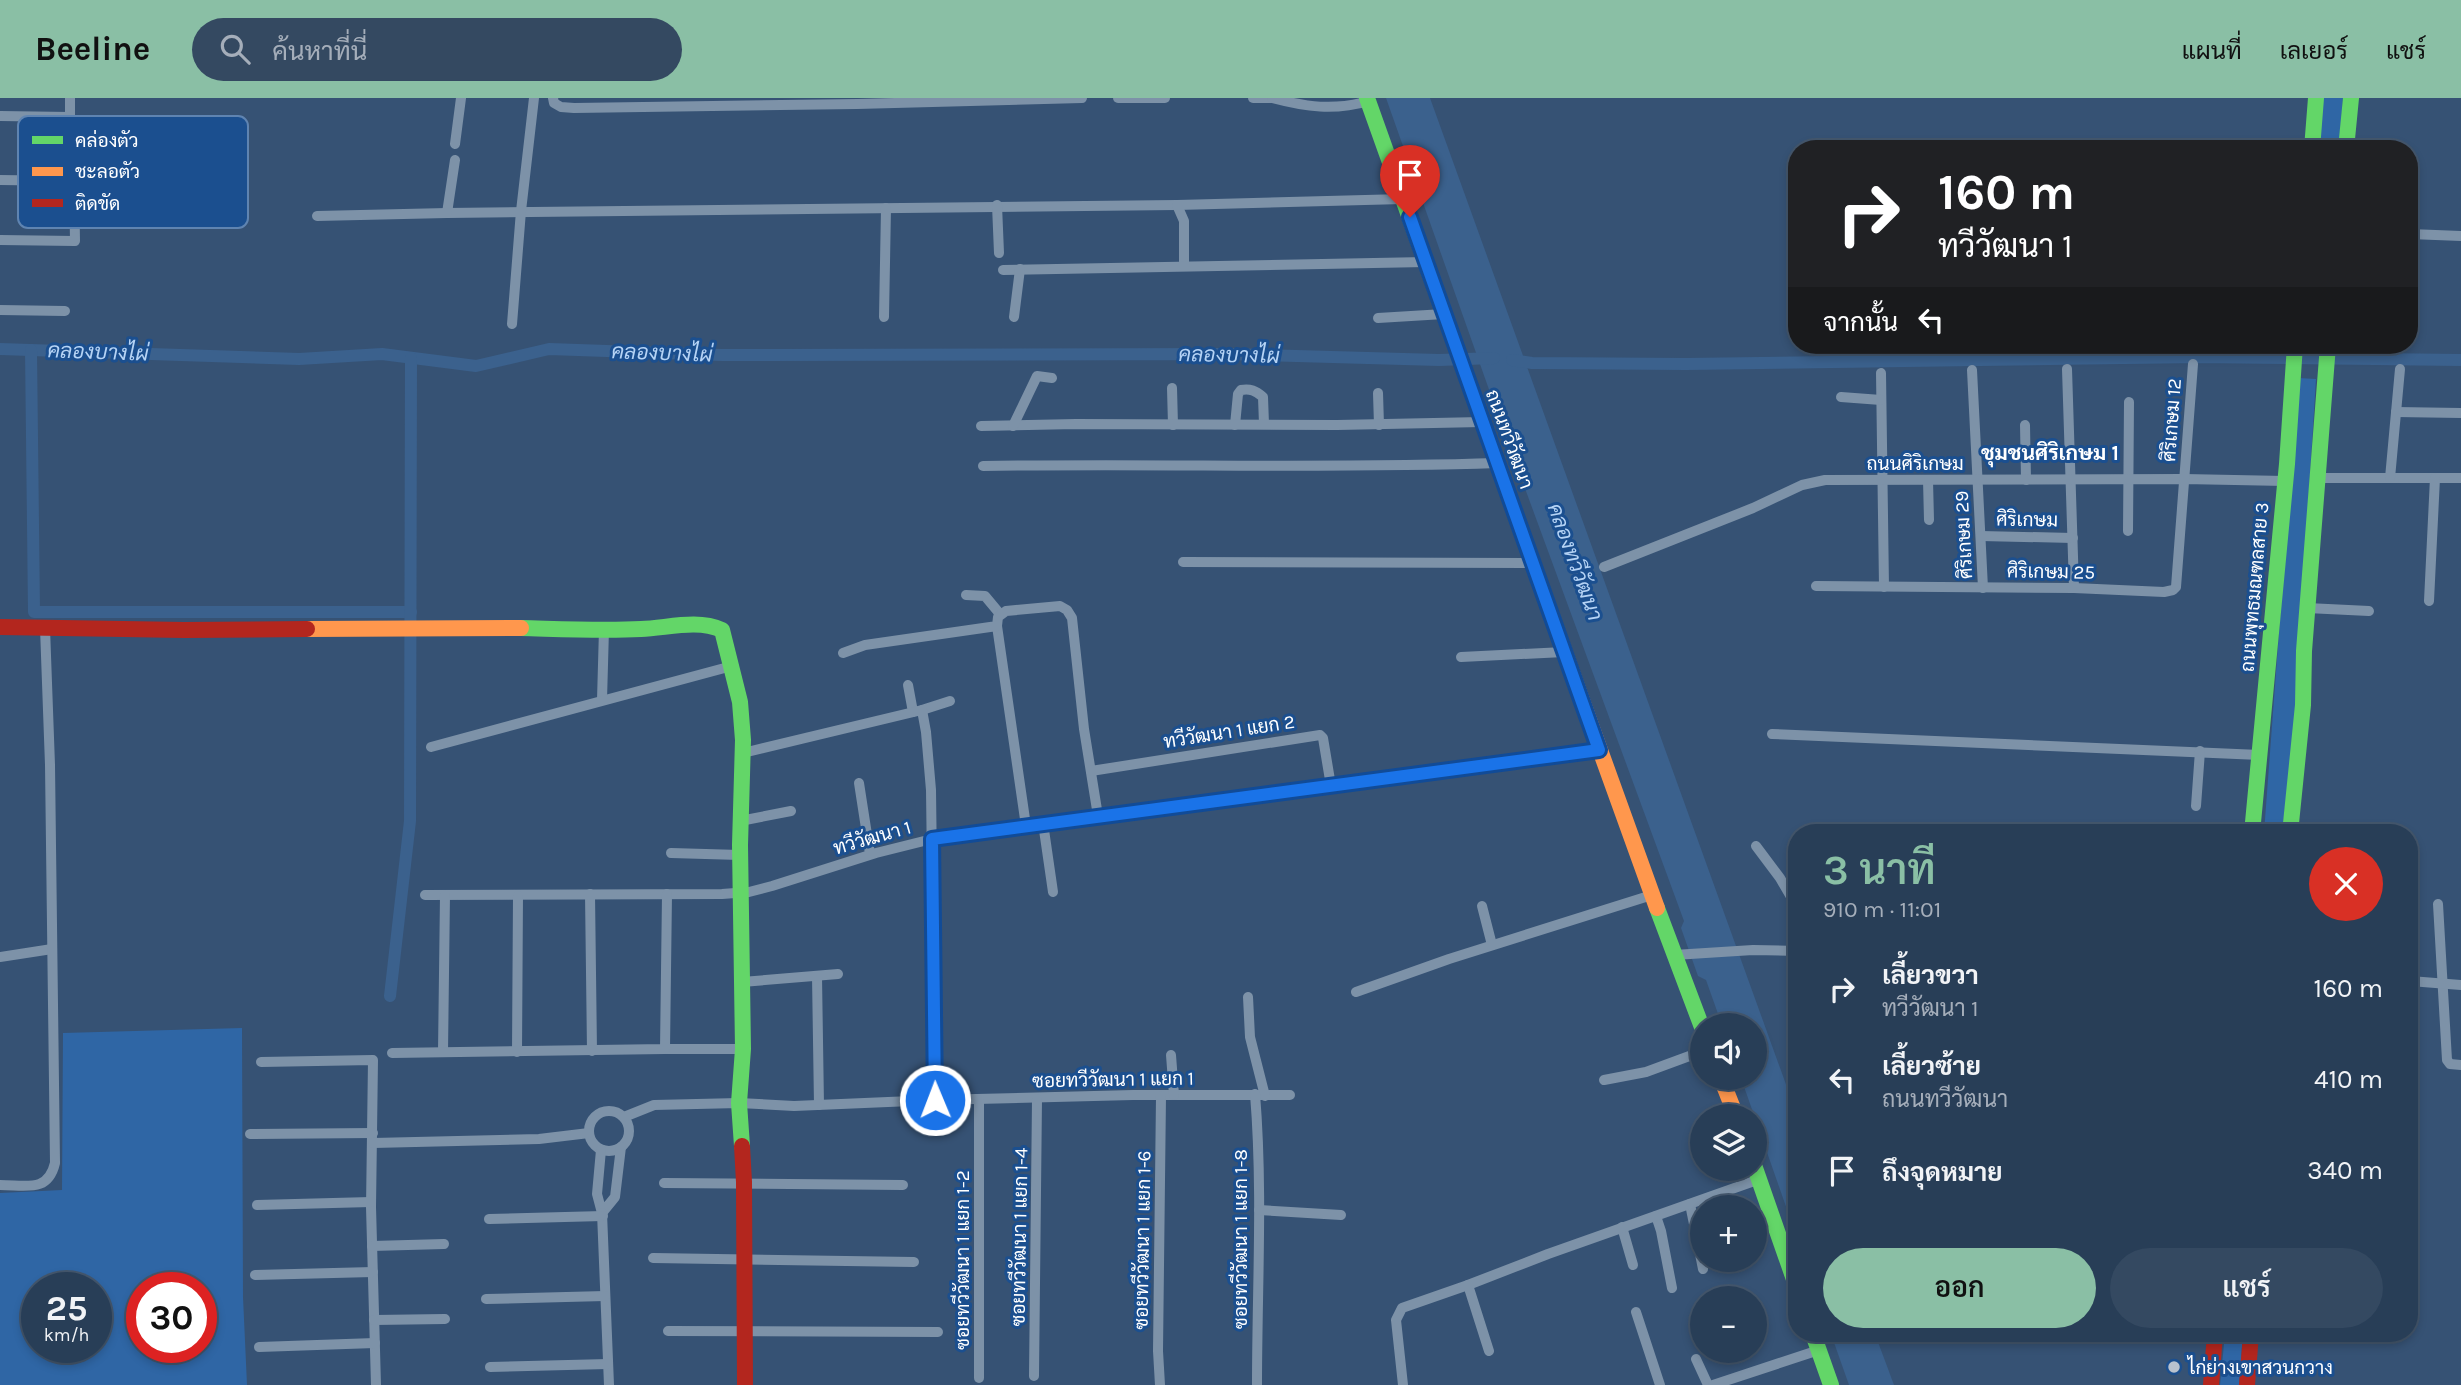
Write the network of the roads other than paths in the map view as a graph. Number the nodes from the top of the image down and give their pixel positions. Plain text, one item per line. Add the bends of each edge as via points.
1 (70, 98) edge
2 (461, 98) edge
3 (534, 98) edge
4 (553, 98) edge
5 (1080, 98) edge
6 (1118, 98) edge
7 (1165, 98) edge
8 (1253, 98) edge
9 (1272, 98) edge
10 (1277, 98) edge
11 (2316, 98) edge
12 (2351, 98) edge
13 (1368, 100) edge
14 (0, 116) edge
15 (18, 116) edge
16 (70, 116) edge
17 (2313, 140) edge
18 (2347, 140) edge
19 (455, 144) dead end
20 (456, 160) dead end
21 (0, 180) edge
22 (18, 180) edge
23 (1403, 199) junction
24 (997, 205) junction
25 (1177, 205) junction
26 (886, 208) junction
27 (521, 211) junction
28 (447, 213) junction
29 (317, 216) dead end
30 (75, 228) edge
31 (2418, 233) edge
32 (2461, 236) edge
33 (0, 240) edge
34 (999, 253) dead end
35 (1426, 262) junction
36 (1184, 266) junction
37 (1020, 269) junction
38 (1003, 270) dead end
39 (0, 310) edge
40 (65, 310) dead end
41 (1444, 314) junction
42 (884, 317) dead end
43 (1014, 317) dead end
44 (1378, 318) dead end
45 (512, 324) dead end
46 (2294, 354) edge
47 (2327, 354) edge
48 (2193, 364) dead end
49 (2067, 369) dead end
50 (2399, 369) dead end
51 (1972, 370) dead end
52 (1881, 373) dead end
53 (1052, 378) dead end
54 (1172, 388) dead end
55 (1378, 393) dead end
56 (1841, 397) dead end
57 (1881, 400) junction
58 (2129, 402) dead end
59 (2396, 412) junction
60 (2461, 413) edge
61 (1482, 422) junction
62 (1264, 424) junction
63 (1173, 425) junction
64 (1235, 425) junction
65 (1379, 425) junction
66 (2025, 425) dead end
67 (981, 426) dead end
68 (1013, 426) junction
69 (1497, 464) junction
70 (983, 466) dead end
71 (2286, 473) junction
72 (2318, 478) junction
73 (2390, 478) junction
74 (2435, 478) junction
75 (2461, 478) edge
76 (2071, 479) junction
77 (2130, 479) junction
78 (2184, 479) junction
79 (1881, 480) junction
80 (1977, 480) junction
81 (2026, 480) junction
82 (1928, 481) junction
83 (1929, 520) dead end
84 (2128, 531) dead end
85 (1981, 536) junction
86 (2073, 538) junction
87 (1183, 562) dead end
88 (1532, 562) junction
89 (1604, 567) dead end
90 (1816, 586) dead end
91 (1884, 587) junction
92 (1983, 588) junction
93 (2074, 588) junction
94 (966, 595) dead end
95 (2429, 601) dead end
96 (2307, 608) junction
97 (2369, 611) dead end
98 (998, 620) junction
99 (0, 627) edge
100 (45, 628) junction
101 (604, 629) junction
102 (1564, 652) junction
103 (844, 653) dead end
104 (1461, 657) dead end
105 (732, 666) junction
106 (908, 685) dead end
107 (602, 700) junction
108 (950, 701) dead end
109 (917, 711) junction
110 (1772, 734) dead end
111 (431, 747) dead end
112 (1599, 750) junction
113 (2200, 751) junction
114 (743, 753) junction
115 (2260, 755) junction
116 (1091, 771) junction
117 (859, 783) dead end
118 (1331, 786) junction
119 (2196, 806) dead end
120 (791, 811) dead end
121 (1097, 816) junction
122 (740, 821) junction
123 (1043, 823) junction
124 (2253, 824) edge
125 (2291, 824) edge
126 (1026, 826) junction
127 (932, 839) junction
128 (1756, 846) dead end
129 (671, 853) dead end
130 (870, 854) junction
131 (740, 855) junction
132 (1788, 890) edge
133 (741, 891) junction
134 (1054, 892) dead end
135 (590, 894) junction
136 (667, 894) junction
137 (425, 895) dead end
138 (445, 895) junction
139 (1652, 895) junction
140 (518, 896) junction
141 (2438, 904) dead end
142 (1482, 906) dead end
143 (1492, 946) junction
144 (52, 949) junction
145 (1788, 951) edge
146 (1674, 955) junction
147 (0, 957) edge
148 (838, 974) dead end
149 (817, 976) junction
150 (742, 982) junction
151 (2418, 982) edge
152 (2441, 983) junction
153 (2461, 985) edge
154 (1356, 992) dead end
155 (1248, 997) dead end
156 (1696, 1013) edge
157 (665, 1049) junction
158 (743, 1049) junction
159 (592, 1051) junction
160 (443, 1052) junction
161 (517, 1052) junction
162 (392, 1053) dead end
163 (1171, 1055) dead end
164 (1690, 1056) edge
165 (261, 1062) dead end
166 (2461, 1065) edge
167 (1604, 1080) dead end
168 (1174, 1095) junction
169 (1260, 1095) junction
170 (1161, 1096) junction
171 (1290, 1096) dead end
172 (1037, 1098) junction
173 (935, 1100) junction
174 (979, 1100) junction
175 (739, 1103) junction
176 (819, 1105) junction
177 (624, 1117) junction
178 (589, 1133) junction
179 (250, 1134) dead end
180 (373, 1138) junction
181 (621, 1147) junction
182 (601, 1150) junction
183 (1740, 1181) edge
184 (1760, 1181) edge
185 (744, 1182) junction
186 (664, 1183) dead end
187 (0, 1185) edge
188 (903, 1185) dead end
189 (1709, 1195) edge
190 (371, 1202) junction
191 (1690, 1204) edge
192 (257, 1205) dead end
193 (1259, 1210) junction
194 (603, 1214) junction
195 (1341, 1215) dead end
196 (1656, 1216) junction
197 (489, 1219) dead end
198 (1622, 1227) junction
199 (444, 1244) dead end
200 (372, 1245) junction
201 (653, 1258) dead end
202 (744, 1259) junction
203 (914, 1262) dead end
204 (1788, 1262) edge
205 (1633, 1265) dead end
206 (373, 1272) junction
207 (255, 1275) dead end
208 (1468, 1285) junction
209 (1672, 1288) dead end
210 (606, 1296) junction
211 (486, 1299) dead end
212 (1636, 1312) dead end
213 (445, 1319) dead end
214 (374, 1320) junction
215 (668, 1331) dead end
216 (746, 1331) junction
217 (938, 1332) dead end
218 (1816, 1342) edge
219 (2214, 1342) edge
220 (2250, 1342) edge
221 (375, 1343) junction
222 (259, 1348) dead end
223 (1819, 1350) junction
224 (1489, 1351) dead end
225 (1698, 1363) edge
226 (608, 1364) junction
227 (490, 1367) dead end
228 (1034, 1376) dead end
229 (979, 1378) dead end
230 (376, 1385) edge
231 (608, 1385) edge
232 (745, 1385) edge
233 (1160, 1385) edge
234 (1257, 1385) edge
235 (1403, 1385) edge
236 (1660, 1385) edge
237 (1710, 1385) edge
238 (1830, 1385) edge
239 (2211, 1385) edge
240 (2247, 1385) edge

1 - 16 street
2 - 19 street
3 - 27 street
4 - 5 street via 561,107 574,108
6 - 7 street
8 - 9 street
9 - 10 street
9 - 13 street via 1330,108
11 - 17 main road
12 - 18 main road
13 - 23 main road, ถนนทวีวัฒนา
14 - 15 street
20 - 28 street
21 - 22 street
23 - 25 street
23 - 35 main road, ถนนทวีวัฒนา
24 - 25 street
24 - 26 street
24 - 34 street
25 - 36 street via 1184,222
26 - 27 street
26 - 42 street
27 - 28 street
27 - 45 street
28 - 29 street
30 - 33 street via 75,241
31 - 32 street
35 - 36 street
35 - 41 main road, ถนนทวีวัฒนา
36 - 37 street
37 - 38 street
37 - 43 street
39 - 40 street
41 - 44 street
41 - 61 main road, ถนนทวีวัฒนา
46 - 71 main road, ถนนพุทธมณฑลสาย 3
47 - 72 main road
48 - 78 street, ศิริเกษม 12
49 - 76 street
50 - 59 street
51 - 80 street, ศิริเกษม 29
52 - 57 street
53 - 68 street via 1037,376
54 - 63 street
55 - 65 street
56 - 57 street
57 - 79 street
58 - 77 street
59 - 60 street
59 - 73 street
61 - 65 street
61 - 69 main road, ถนนทวีวัฒนา
62 - 64 street
62 - 64 street via 1263,397 1247,389 1238,394
62 - 65 street
63 - 64 street
63 - 68 street
66 - 81 street
67 - 68 street
69 - 70 street
69 - 88 main road, ถนนทวีวัฒนา
71 - 78 street, ถนนศิริเกษม
71 - 115 main road, ถนนพุทธมณฑลสาย 3
72 - 73 street
72 - 96 main road
73 - 74 street
74 - 75 street
74 - 95 street
76 - 77 street, ถนนศิริเกษม
76 - 81 street, ถนนศิริเกษม
76 - 86 street
77 - 78 street, ถนนศิริเกษม
77 - 84 street
78 - 93 street, ศิริเกษม 25 via 2173,590
79 - 82 street, ถนนศิริเกษม
79 - 89 street, ถนนศิริเกษม via 1812,482
79 - 91 street
80 - 81 street, ถนนศิริเกษม
80 - 82 street, ถนนศิริเกษม
80 - 85 street, ศิริเกษม 29
82 - 83 street
85 - 86 street, ศิริเกษม
85 - 92 street, ศิริเกษม 29
86 - 93 street
87 - 88 street
88 - 102 main road, ถนนทวีวัฒนา
90 - 91 street, ศิริเกษม 25
91 - 92 street, ศิริเกษม 25
92 - 93 street, ศิริเกษม 25
94 - 98 street via 985,596
96 - 97 street
96 - 125 main road
98 - 103 street
98 - 116 street via 1006,611 1048,606 1068,610
98 - 126 street
99 - 100 main road
100 - 101 main road
100 - 144 street
101 - 105 main road via 711,625 722,630
101 - 107 street
102 - 104 street
102 - 112 main road, ถนนทวีวัฒนา
105 - 107 street
105 - 114 main road
106 - 109 street
107 - 111 street
108 - 109 street
109 - 114 street
109 - 127 street via 929,755
110 - 113 street
112 - 118 street, ทวีวัฒนา 1
112 - 139 main road, ถนนทวีวัฒนา
113 - 115 street
113 - 119 street
114 - 122 main road
115 - 124 main road, ถนนพุทธมณฑลสาย 3
116 - 118 street, ทวีวัฒนา 1 แยก 2 via 1320,735
116 - 121 street
117 - 130 street
118 - 121 street, ทวีวัฒนา 1
120 - 122 street
121 - 123 street, ทวีวัฒนา 1
122 - 131 main road
123 - 126 street, ทวีวัฒนา 1
123 - 134 street
126 - 127 street, ทวีวัฒนา 1
127 - 130 street, ทวีวัฒนา 1
127 - 173 street
128 - 132 street
129 - 131 street
130 - 133 street, ทวีวัฒนา 1 via 772,886
131 - 133 main road
133 - 136 street, ทวีวัฒนา 1
133 - 150 main road
135 - 136 street, ทวีวัฒนา 1
135 - 140 street, ทวีวัฒนา 1
135 - 159 street
136 - 157 street
137 - 138 street, ทวีวัฒนา 1
138 - 140 street, ทวีวัฒนา 1
138 - 160 street
139 - 143 street
139 - 146 main road, ถนนทวีวัฒนา
140 - 161 street
141 - 152 street
142 - 143 street
143 - 154 street
144 - 147 street
144 - 187 street via 55,1163 46,1183
145 - 146 street
146 - 156 main road, ถนนทวีวัฒนา
148 - 149 street
149 - 150 street
149 - 176 street
150 - 158 main road
151 - 152 street
152 - 153 street
152 - 166 street via 2447,1060
155 - 169 street, ซอยทวีวัฒนา 1 แยก 1-8
157 - 158 street
157 - 159 street
158 - 175 main road
159 - 161 street
160 - 161 street
160 - 162 street
163 - 168 street
164 - 167 street via 1646,1072
165 - 180 street via 373,1060
168 - 169 street, ซอยทวีวัฒนา 1 แยก 1
168 - 170 street, ซอยทวีวัฒนา 1 แยก 1
169 - 171 street, ซอยทวีวัฒนา 1 แยก 1
169 - 193 street, ซอยทวีวัฒนา 1 แยก 1-8
170 - 172 street, ซอยทวีวัฒนา 1 แยก 1
170 - 233 street, ซอยทวีวัฒนา 1 แยก 1-6
172 - 174 street, ซอยทวีวัฒนา 1 แยก 1
172 - 228 street, ซอยทวีวัฒนา 1 แยก 1-4
173 - 174 street, ซอยทวีวัฒนา 1 แยก 1
173 - 176 street, ซอยทวีวัฒนา 1 แยก 1
174 - 229 street, ซอยทวีวัฒนา 1 แยก 1-2
175 - 176 street, ซอยทวีวัฒนา 1 แยก 1
175 - 177 street, ซอยทวีวัฒนา 1 แยก 1 via 654,1105
175 - 185 main road
177 - 178 street via 601,1112 591,1122
177 - 181 street via 630,1131
178 - 180 street via 539,1139
178 - 182 street
179 - 180 street
180 - 190 street
181 - 182 street
181 - 194 street via 615,1197
182 - 194 street via 597,1194
183 - 189 street
184 - 204 main road
185 - 186 street
185 - 188 street
185 - 202 main road
190 - 192 street
190 - 200 street
191 - 196 street
193 - 195 street
193 - 234 street, ซอยทวีวัฒนา 1 แยก 1-8
194 - 197 street
194 - 210 street
196 - 198 street
196 - 209 street
198 - 205 street
198 - 208 street
199 - 200 street
200 - 206 street
201 - 202 street
202 - 203 street
202 - 216 main road
206 - 207 street
206 - 214 street
208 - 224 street
208 - 235 street via 1402,1308 1397,1314
210 - 211 street
210 - 226 street
212 - 236 street
213 - 214 street
214 - 221 street
215 - 216 street
216 - 217 street
216 - 232 main road
218 - 223 main road
219 - 239 main road
220 - 240 main road
221 - 222 street
221 - 230 street
223 - 237 street
223 - 238 main road
225 - 237 street
226 - 227 street
226 - 231 street

